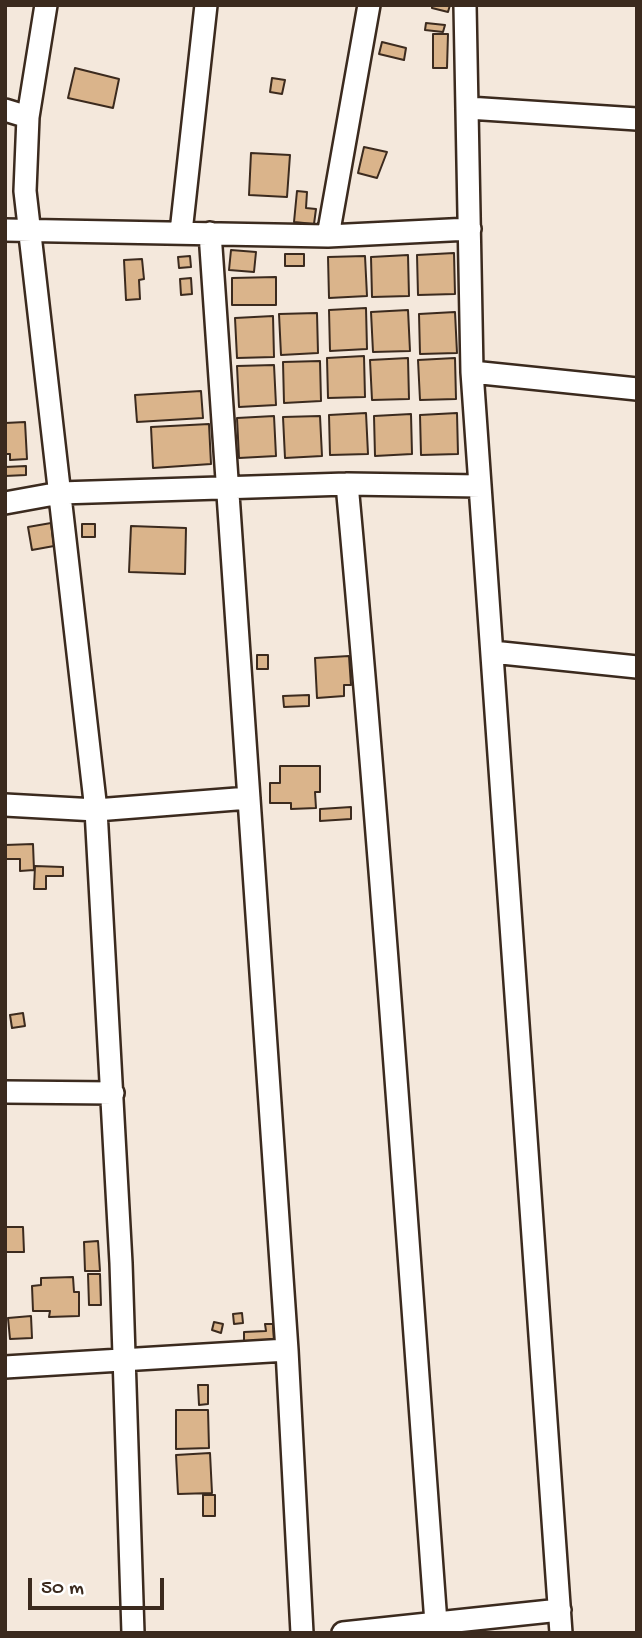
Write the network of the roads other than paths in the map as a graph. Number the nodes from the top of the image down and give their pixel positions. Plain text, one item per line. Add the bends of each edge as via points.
1 (46, 5) edge
2 (206, 5) edge
3 (369, 5) edge
4 (465, 5) edge
5 (468, 108) junction
6 (5, 110) edge
7 (28, 117) junction
8 (637, 119) edge
9 (28, 229) junction
10 (470, 229) junction
11 (5, 230) edge
12 (181, 232) junction
13 (210, 233) junction
14 (328, 236) junction
15 (472, 372) junction
16 (637, 389) edge
17 (346, 484) junction
18 (480, 486) junction
19 (228, 487) junction
20 (60, 493) junction
21 (5, 503) edge
22 (492, 652) junction
23 (637, 667) edge
24 (249, 798) junction
25 (5, 805) edge
26 (96, 810) junction
27 (5, 1093) edge
28 (113, 1094) junction
29 (287, 1350) junction
30 (124, 1360) junction
31 (5, 1367) edge
32 (560, 1610) junction
33 (436, 1623) junction
34 (133, 1633) edge
35 (302, 1633) edge
36 (342, 1633) edge
37 (561, 1633) edge

1 - 7 street
2 - 12 street
3 - 14 street
4 - 5 street
5 - 8 street
5 - 10 street
6 - 7 street
7 - 9 street via 24,164
9 - 11 street
9 - 12 street
9 - 20 street
10 - 14 street
10 - 15 street
12 - 13 street
13 - 14 street
13 - 19 street
15 - 16 street
15 - 18 street
17 - 18 street
17 - 19 street
17 - 33 street via 377,813
18 - 22 street
19 - 20 street
19 - 24 street
20 - 21 street
20 - 26 street
22 - 23 street
22 - 32 street
24 - 26 street
24 - 29 street
25 - 26 street
26 - 28 street
27 - 28 street
28 - 30 street
29 - 30 street
29 - 35 street
30 - 31 street
30 - 34 street
32 - 33 street
32 - 37 street
33 - 36 street

